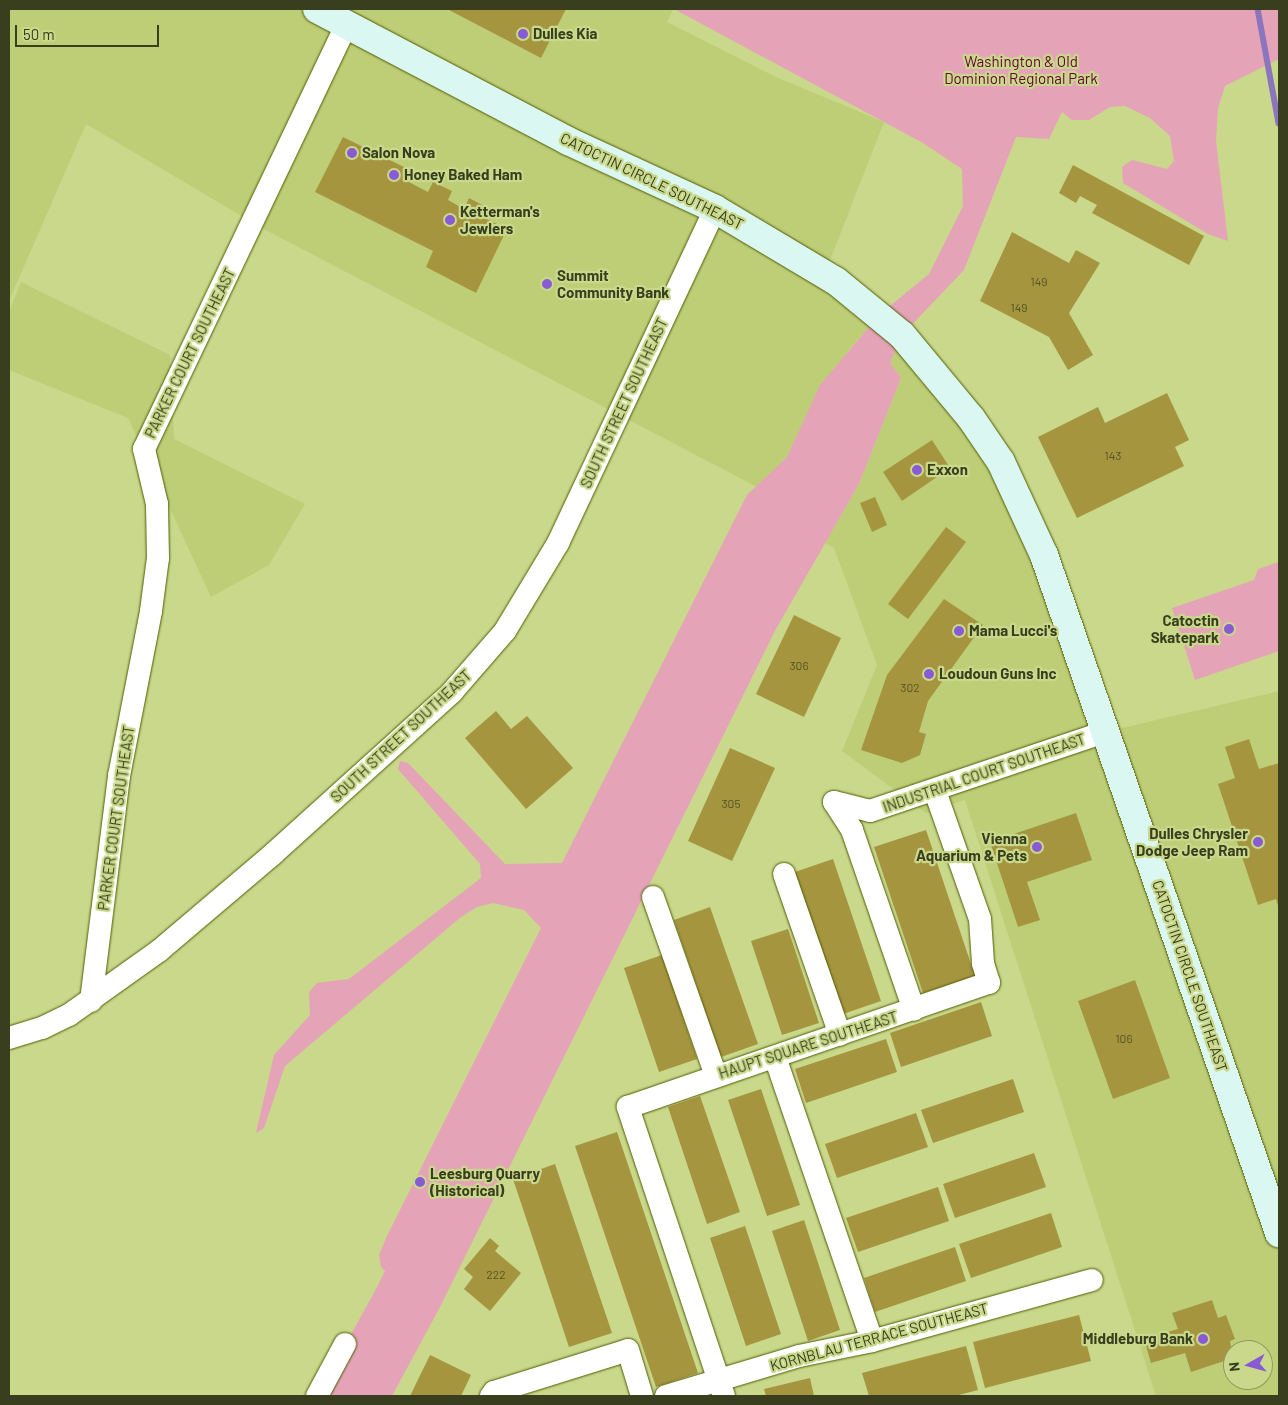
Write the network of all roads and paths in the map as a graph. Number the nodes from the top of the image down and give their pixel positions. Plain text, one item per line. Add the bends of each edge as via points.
1 (317, 9) edge
2 (347, 24) junction
3 (715, 209) junction
4 (1105, 732) junction
5 (935, 790) junction
6 (784, 874) dead end
7 (653, 897) dead end
8 (91, 1001) junction
9 (914, 1010) junction
10 (840, 1035) junction
11 (9, 1038) edge
12 (774, 1058) junction
13 (716, 1076) junction
14 (1279, 1233) edge
15 (1092, 1280) dead end
16 (872, 1341) junction
17 (345, 1344) dead end
18 (722, 1389) edge
19 (317, 1396) edge
20 (491, 1396) edge
21 (642, 1396) edge
22 (666, 1396) edge

1 - 2 main road, CATOCTIN CIRCLE SOUTHEAST
2 - 3 main road, CATOCTIN CIRCLE SOUTHEAST via 568,141
2 - 8 street, PARKER COURT SOUTHEAST via 144,449 157,504 158,558 119,776
3 - 4 main road, CATOCTIN CIRCLE SOUTHEAST via 836,280 870,307 902,335 971,418 1001,462 1042,550
3 - 8 street, SOUTH STREET SOUTHEAST via 558,543 505,631 452,692 294,835 160,950
4 - 5 street, INDUSTRIAL COURT SOUTHEAST
4 - 14 main road, CATOCTIN CIRCLE SOUTHEAST
5 - 9 street, HAUPT SQUARE SOUTHEAST via 982,926 983,964 989,983
5 - 9 street, INDUSTRIAL COURT SOUTHEAST via 870,811 834,802 852,830
6 - 10 street
7 - 13 street
8 - 11 street, SOUTH STREET SOUTHEAST via 42,1028
9 - 10 street, HAUPT SQUARE SOUTHEAST
10 - 12 street, HAUPT SQUARE SOUTHEAST
12 - 13 street, HAUPT SQUARE SOUTHEAST
12 - 16 street
13 - 18 street, HAUPT SQUARE SOUTHEAST via 628,1107
15 - 16 street, KORNBLAU TERRACE SOUTHEAST
16 - 18 street, KORNBLAU TERRACE SOUTHEAST via 799,1356
17 - 19 street
18 - 22 street, KORNBLAU TERRACE SOUTHEAST
20 - 21 street via 494,1392 628,1350

